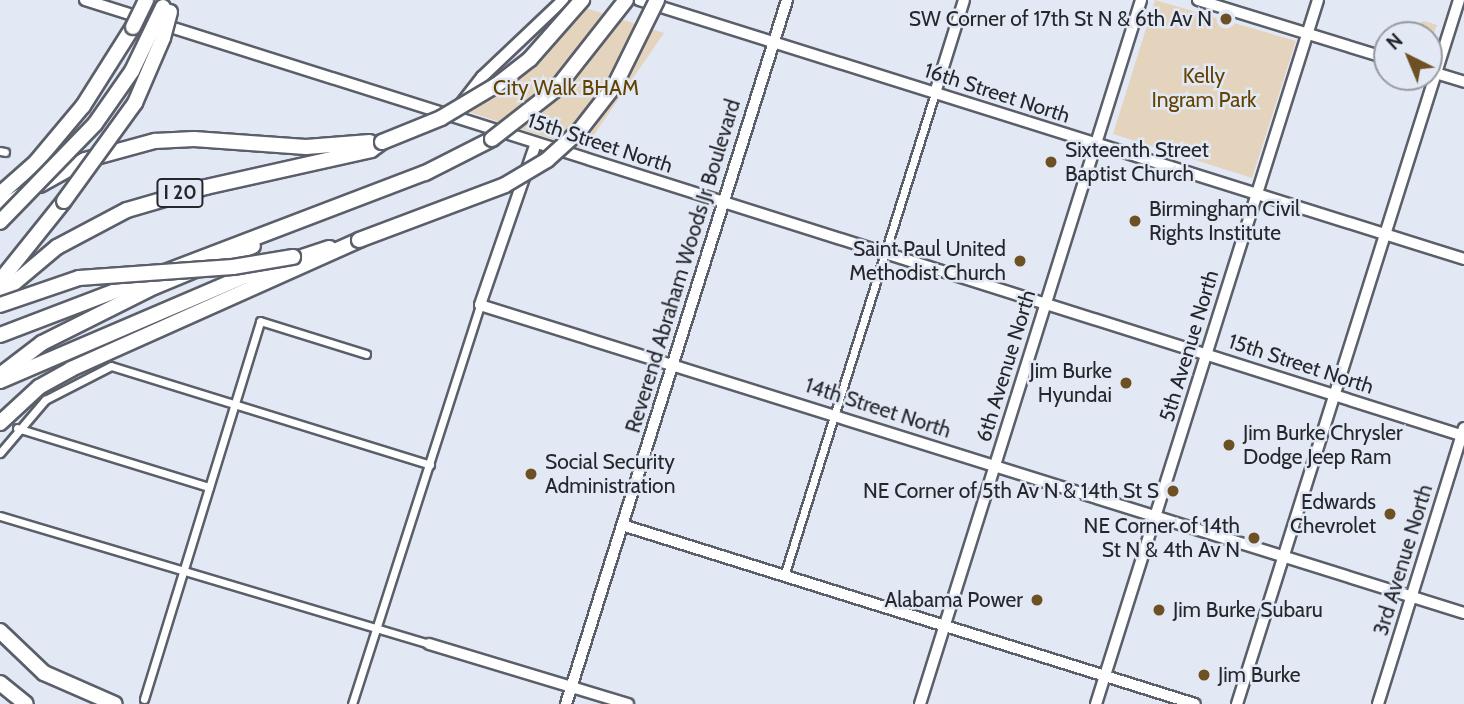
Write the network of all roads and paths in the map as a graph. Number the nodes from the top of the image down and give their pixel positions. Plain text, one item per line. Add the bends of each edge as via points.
1 (85, 0) edge
2 (146, 0) edge
3 (563, 0) edge
4 (583, 0) edge
5 (626, 0) edge
6 (639, 0) edge
7 (657, 0) edge
8 (787, 0) edge
9 (964, 0) edge
10 (1141, 0) edge
11 (1198, 0) edge
12 (1318, 0) edge
13 (1460, 0) edge
14 (168, 5) edge
15 (1307, 33) junction
16 (774, 42) junction
17 (1443, 45) edge
18 (1373, 54) edge
19 (1443, 75) edge
20 (1464, 82) edge
21 (1428, 91) edge
22 (935, 93) junction
23 (453, 117) junction
24 (382, 142) junction
25 (536, 143) junction
26 (1096, 145) junction
27 (0, 194) edge
28 (1256, 194) junction
29 (353, 198) junction
30 (724, 202) junction
31 (0, 209) edge
32 (0, 222) edge
33 (1386, 235) junction
34 (359, 240) junction
35 (885, 253) junction
36 (293, 257) junction
37 (1464, 259) edge
38 (0, 281) edge
39 (0, 295) edge
40 (1046, 304) junction
41 (0, 305) edge
42 (480, 305) junction
43 (0, 335) edge
44 (366, 354) dead end
45 (1206, 355) junction
46 (673, 364) junction
47 (0, 375) edge
48 (0, 381) edge
49 (1336, 396) junction
50 (235, 404) junction
51 (834, 415) junction
52 (0, 424) edge
53 (17, 428) junction
54 (1463, 433) edge
55 (0, 453) edge
56 (430, 465) junction
57 (995, 466) junction
58 (209, 487) junction
59 (0, 516) edge
60 (1156, 516) junction
61 (622, 525) junction
62 (1286, 556) junction
63 (184, 570) junction
64 (784, 576) junction
65 (1412, 596) junction
66 (1464, 613) edge
67 (944, 626) junction
68 (375, 627) junction
69 (0, 631) edge
70 (429, 644) joint
71 (1105, 678) junction
72 (0, 683) edge
73 (571, 688) junction
74 (144, 699) dead end
75 (26, 704) edge
76 (115, 704) edge
77 (352, 704) edge
78 (566, 704) edge
79 (628, 704) edge
80 (920, 704) edge
81 (1097, 704) edge
82 (1195, 704) edge
83 (1237, 704) edge
84 (1378, 704) edge

1 - 23 street, 15th Street North
2 - 27 highway, bridge via 83,106 36,162
3 - 23 street via 482,76
4 - 24 highway, I 20, bridge via 530,59 498,84 441,118
5 - 29 highway, bridge via 590,50 543,101 492,139 425,173
6 - 16 street, 16th Street North
7 - 34 highway, bridge via 615,85 580,130 547,160 494,190
8 - 16 street, Reverend Abraham Woods Jr Boulevard
9 - 22 street
10 - 26 street, 6th Avenue North
11 - 15 street
12 - 15 street, 5th Avenue North
13 - 17 street
14 - 32 highway, bridge via 132,71 95,124
14 - 38 highway, bridge via 163,38 126,119
15 - 18 street
15 - 28 street, 5th Avenue North
16 - 22 street, 16th Street North
16 - 30 street, Reverend Abraham Woods Jr Boulevard
19 - 20 street
21 - 33 street
22 - 26 street, 16th Street North
22 - 35 street
23 - 25 street, 15th Street North
24 - 31 highway via 306,147 194,139 155,141 85,160
24 - 39 highway, I 20 via 371,150 195,189 127,210 57,247
25 - 30 street, 15th Street North
25 - 42 street
26 - 28 street, 16th Street North
26 - 40 street, 6th Avenue North
28 - 33 street, 16th Street North
28 - 45 street, 5th Avenue North
29 - 43 highway
29 - 47 highway via 63,332 21,356
30 - 35 street, 15th Street North
30 - 46 street, Reverend Abraham Woods Jr Boulevard
33 - 37 street, 16th Street North
33 - 49 street
34 - 36 highway
34 - 52 highway via 71,369 39,387
35 - 40 street, 15th Street North
35 - 51 street
36 - 41 highway, bridge via 233,267 79,278
36 - 48 highway, bridge
40 - 45 street, 15th Street North
40 - 57 street, 6th Avenue North
42 - 46 street, 14th Street North
42 - 56 street
44 - 50 street via 260,321
45 - 49 street, 15th Street North
45 - 60 street, 5th Avenue North
46 - 51 street, 14th Street North
46 - 61 street, Reverend Abraham Woods Jr Boulevard
49 - 54 street, 15th Street North
49 - 62 street
50 - 53 street via 111,366 53,394
50 - 56 street
50 - 58 street
51 - 57 street, 14th Street North
51 - 64 street
53 - 55 street
53 - 58 street
54 - 65 street, 3rd Avenue North
56 - 68 street
57 - 60 street, 14th Street North
57 - 67 street, 6th Avenue North
58 - 63 street
59 - 63 street
60 - 62 street, 14th Street North
60 - 71 street, 5th Avenue North
61 - 64 street
61 - 73 street, Reverend Abraham Woods Jr Boulevard
62 - 65 street, 14th Street North
62 - 83 street
63 - 68 street
63 - 74 street
64 - 67 street
65 - 66 street, 14th Street North
65 - 84 street, 3rd Avenue North
67 - 71 street
67 - 80 street, 6th Avenue North
68 - 70 street
68 - 77 street
69 - 76 highway via 44,673
70 - 73 street
71 - 81 street, 5th Avenue North
71 - 82 street
72 - 75 highway
73 - 78 street, Reverend Abraham Woods Jr Boulevard
73 - 79 street

